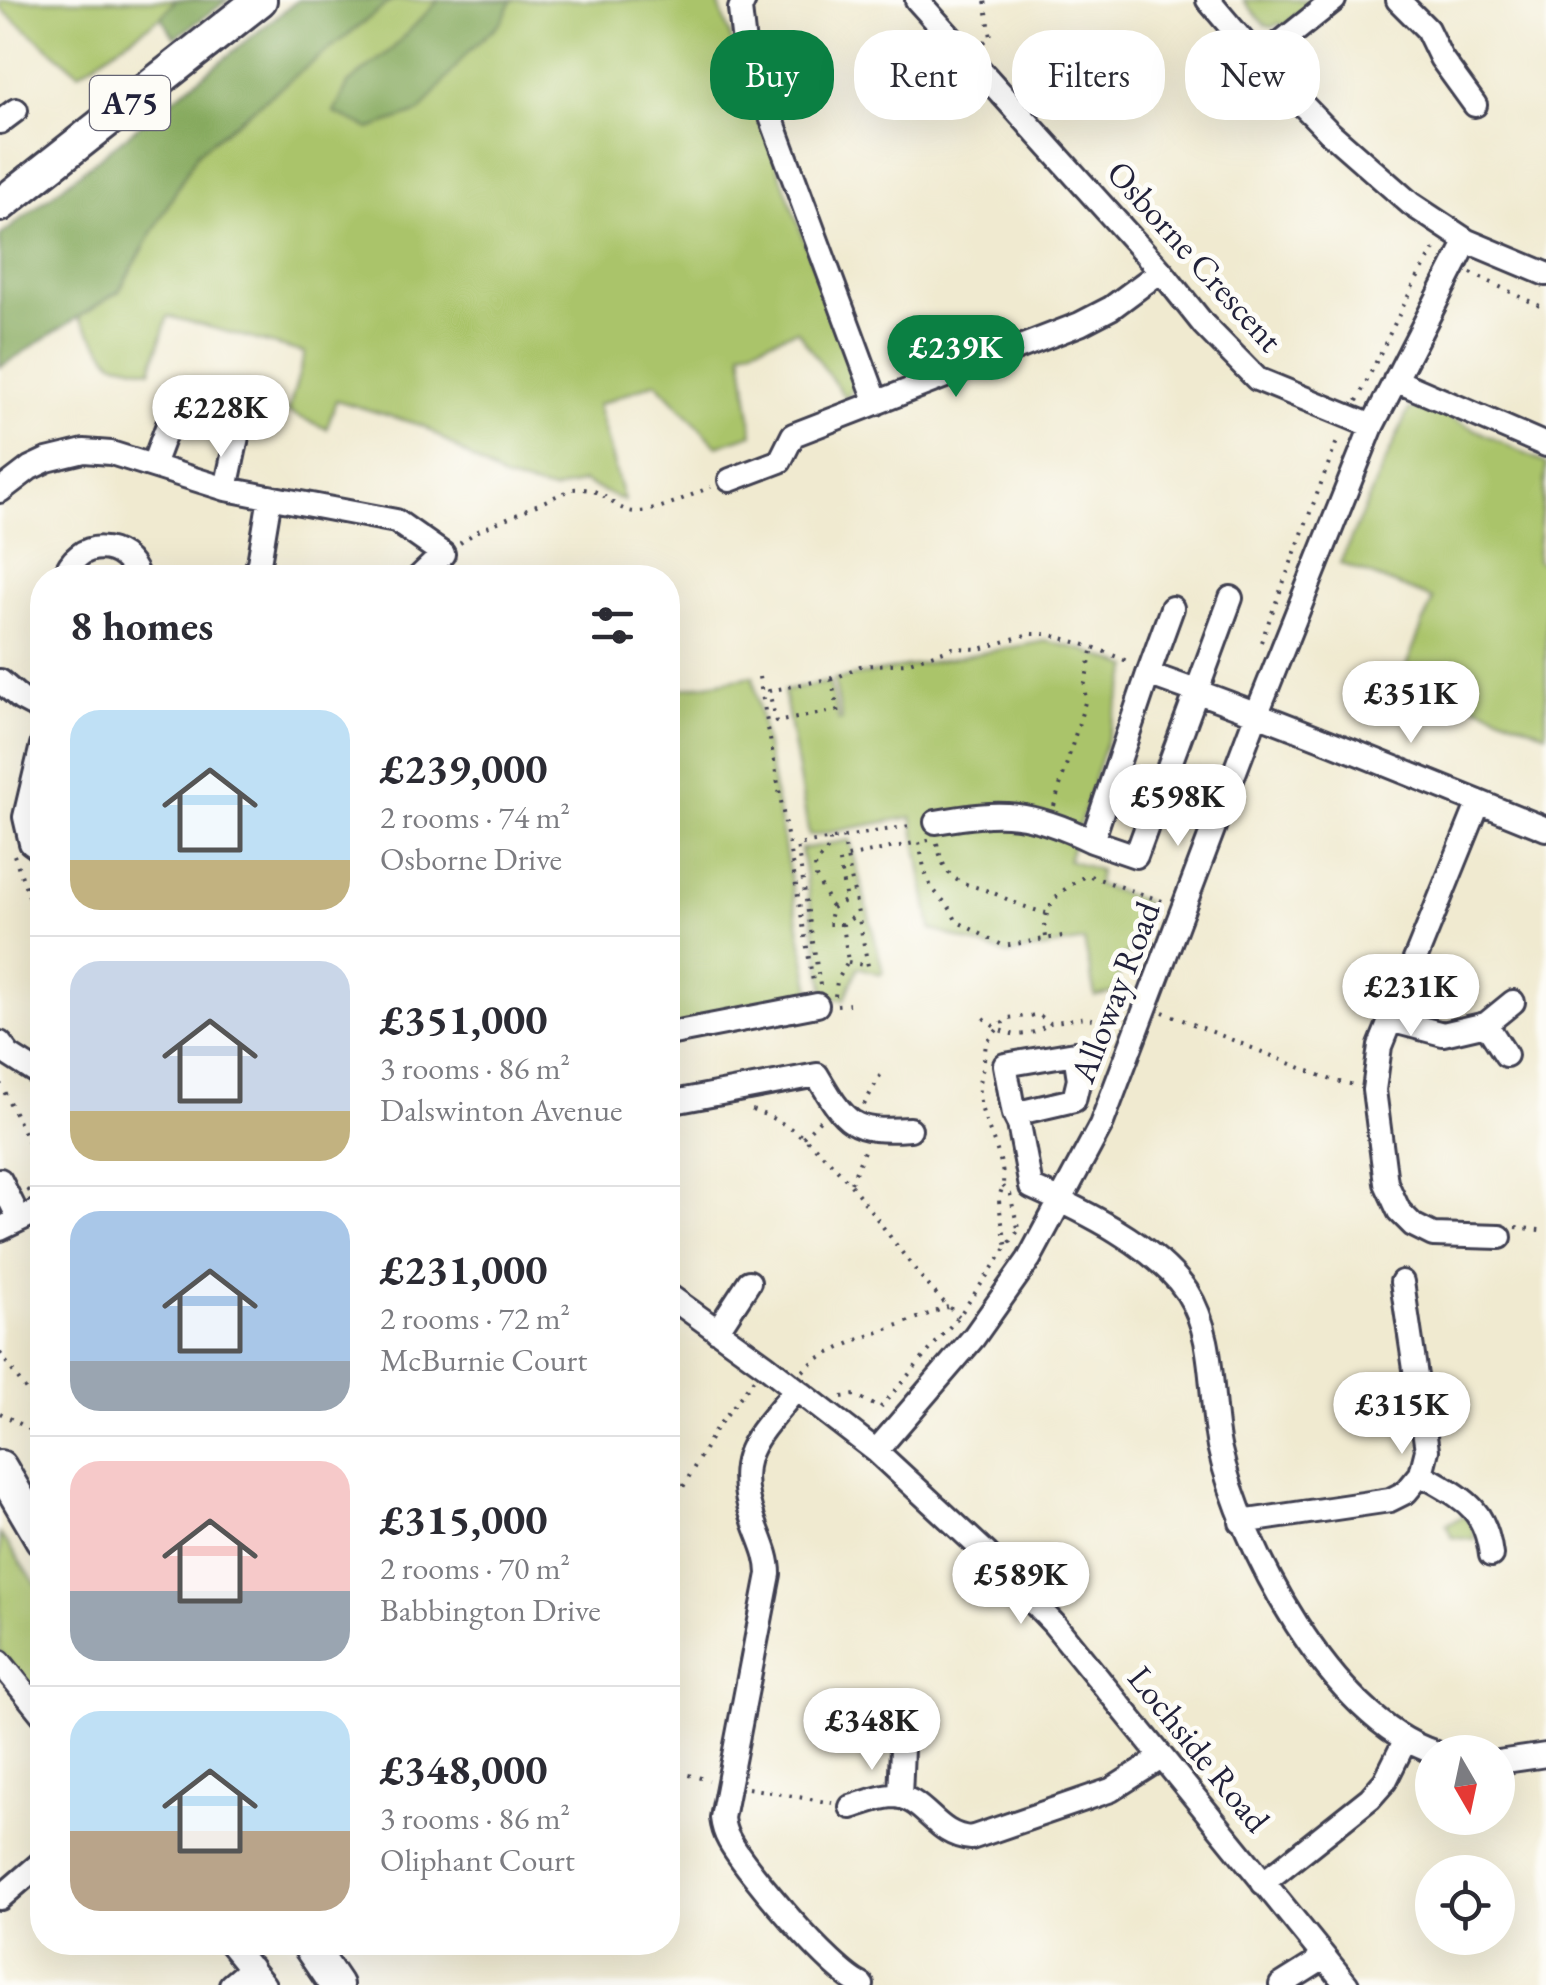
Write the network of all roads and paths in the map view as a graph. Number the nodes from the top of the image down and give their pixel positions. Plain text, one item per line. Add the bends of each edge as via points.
1 (260, 0) edge
2 (744, 0) edge
3 (918, 0) edge
4 (985, 0) edge
5 (1208, 0) edge
6 (1334, 0) edge
7 (1398, 0) edge
8 (945, 30) edge
9 (990, 30) edge
10 (1234, 30) edge
11 (1296, 30) edge
12 (992, 82) edge
13 (1475, 105) dead end
14 (1317, 120) edge
15 (0, 205) edge
16 (1467, 242) junction
17 (1161, 271) junction
18 (1546, 274) edge
19 (1395, 380) junction
20 (877, 403) junction
21 (1372, 426) junction
22 (1546, 444) edge
23 (153, 465) junction
24 (730, 480) joint
25 (226, 489) junction
26 (0, 490) edge
27 (270, 498) junction
28 (444, 554) junction
29 (70, 565) edge
30 (133, 565) edge
31 (258, 565) edge
32 (432, 565) edge
33 (1231, 598) dead end
34 (1172, 608) dead end
35 (1093, 647) junction
36 (1148, 674) junction
37 (758, 677) dead end
38 (831, 678) junction
39 (0, 680) edge
40 (1198, 691) junction
41 (30, 703) edge
42 (838, 710) junction
43 (1257, 713) junction
44 (840, 718) dead end
45 (30, 797) edge
46 (1479, 802) junction
47 (25, 818) junction
48 (936, 822) joint
49 (1048, 822) junction
50 (1546, 829) edge
51 (843, 838) junction
52 (30, 840) edge
53 (830, 840) junction
54 (1092, 840) junction
55 (919, 842) junction
56 (838, 857) dead end
57 (847, 857) junction
58 (30, 900) edge
59 (1164, 902) dead end
60 (832, 908) junction
61 (858, 914) junction
62 (1047, 914) junction
63 (844, 924) junction
64 (1068, 935) dead end
65 (1047, 939) junction
66 (848, 962) junction
67 (1513, 1002) dead end
68 (849, 1004) dead end
69 (1145, 1004) junction
70 (826, 1005) junction
71 (984, 1018) dead end
72 (1390, 1020) junction
73 (1050, 1023) dead end
74 (1486, 1024) junction
75 (680, 1032) edge
76 (0, 1043) edge
77 (1506, 1055) dead end
78 (30, 1068) edge
79 (883, 1070) dead end
80 (0, 1083) edge
81 (1374, 1090) junction
82 (680, 1101) edge
83 (751, 1110) dead end
84 (1014, 1114) dead end
85 (854, 1120) junction
86 (910, 1129) dead end
87 (803, 1137) junction
88 (30, 1145) edge
89 (0, 1180) edge
90 (850, 1185) junction
91 (1003, 1186) dead end
92 (1063, 1201) junction
93 (10, 1223) edge
94 (1019, 1230) dead end
95 (1546, 1231) edge
96 (1500, 1238) joint
97 (750, 1282) dead end
98 (1402, 1282) dead end
99 (680, 1304) edge
100 (948, 1307) junction
101 (968, 1324) junction
102 (717, 1331) junction
103 (0, 1353) edge
104 (765, 1365) junction
105 (799, 1380) junction
106 (30, 1397) edge
107 (842, 1397) dead end
108 (0, 1413) edge
109 (30, 1429) edge
110 (876, 1452) junction
111 (0, 1467) edge
112 (1421, 1474) junction
113 (680, 1493) edge
114 (0, 1506) edge
115 (30, 1518) edge
116 (1241, 1522) junction
117 (30, 1545) edge
118 (1491, 1555) dead end
119 (0, 1662) edge
120 (30, 1699) edge
121 (892, 1720) dead end
122 (1406, 1740) junction
123 (1415, 1744) edge
124 (1546, 1754) edge
125 (1161, 1758) junction
126 (1515, 1759) edge
127 (680, 1773) edge
128 (727, 1784) junction
129 (900, 1797) junction
130 (851, 1807) joint
131 (30, 1872) edge
132 (1263, 1883) junction
133 (0, 1898) edge
134 (240, 1955) edge
135 (316, 1955) edge
136 (1324, 1958) junction
137 (257, 1977) edge
138 (849, 1982) edge
139 (231, 1985) edge
140 (336, 1985) edge
141 (1280, 1985) edge
142 (1347, 1985) edge

1 - 15 highway, A75
2 - 20 street via 744,44
3 - 8 street, Osborne Crescent
4 - 9 path
5 - 10 street
6 - 11 street
7 - 13 street via 1426,29
12 - 17 street, Osborne Crescent
14 - 16 street via 1411,204
16 - 18 street
16 - 19 street, Alloway Road
17 - 20 street via 1080,324
17 - 21 street, Osborne Crescent via 1257,380
19 - 21 street, Alloway Road
19 - 22 street
20 - 24 street via 793,435 780,461
21 - 43 street, Alloway Road
23 - 25 street
23 - 25 street via 172,414 238,432
23 - 26 street via 111,453 66,454
24 - 28 path via 646,512 628,511 602,492 572,489 476,532
25 - 27 street
27 - 28 street via 396,521
27 - 31 street
28 - 32 street
29 - 30 street via 96,547 121,553
33 - 40 street
34 - 36 street
35 - 36 path
35 - 38 path via 1029,634 980,649 860,666
35 - 49 path via 1086,699
36 - 40 street
36 - 54 street
37 - 70 path
38 - 42 path
38 - 42 path via 770,691 776,722
39 - 41 street
40 - 43 street
40 - 54 street via 1136,856
42 - 44 path
43 - 46 street
43 - 69 street, Alloway Road
45 - 47 street
46 - 50 street
46 - 72 street
47 - 52 street
47 - 58 path via 12,852
48 - 49 street via 989,812
48 - 51 path
49 - 54 street
51 - 53 path
51 - 57 path
53 - 60 path via 814,864
53 - 70 path via 797,846
55 - 57 path
55 - 62 path via 936,838 942,866 964,886
55 - 65 path via 932,888 949,902 956,922 1004,946
56 - 60 path via 846,900
57 - 61 path
59 - 62 path via 1086,874 1057,891
60 - 63 path via 828,924
61 - 63 path
61 - 66 path via 868,966
62 - 65 path
63 - 66 path
64 - 65 path
66 - 70 path
67 - 74 street
68 - 70 path
69 - 81 path via 1334,1081
69 - 92 street, Alloway Road via 1101,1125
70 - 75 street
71 - 73 path via 1009,1036
72 - 74 street via 1443,1034
72 - 81 street
74 - 77 street
76 - 78 street
79 - 85 path
80 - 88 path
81 - 96 street via 1386,1183 1398,1211 1433,1235
82 - 85 street via 817,1075
83 - 87 path
84 - 92 street via 1031,1187
85 - 86 street
85 - 87 path via 827,1113
85 - 90 path
87 - 90 path
89 - 93 street
90 - 100 path
91 - 94 path
92 - 101 street, Alloway Road via 1029,1259
92 - 116 street via 1149,1254 1190,1296 1204,1330 1218,1442
95 - 96 path via 1514,1227
97 - 102 street
98 - 112 street via 1427,1450
99 - 102 street, Lochside Road
100 - 101 path
100 - 105 path via 815,1360
101 - 107 path via 880,1408 855,1395
101 - 110 street, Alloway Road
102 - 104 street, Lochside Road
103 - 106 path
104 - 105 street, Lochside Road
104 - 113 path via 715,1430
105 - 110 street, Lochside Road
105 - 128 street via 750,1449 743,1472 768,1574
108 - 109 path
110 - 125 street, Lochside Road via 1054,1624
111 - 115 highway
112 - 116 street via 1390,1500
112 - 118 street via 1468,1501 1489,1536
114 - 117 highway
116 - 122 street via 1272,1585 1332,1673
119 - 120 street
121 - 129 street via 902,1748
122 - 123 street
122 - 132 street via 1370,1798
124 - 126 street
125 - 129 street via 1111,1790 971,1838 947,1833
125 - 132 street, Lochside Road
127 - 128 path
128 - 130 path
128 - 138 street via 722,1818 730,1842
129 - 130 street
131 - 133 street
132 - 136 street, Lochside Road
134 - 137 street
135 - 140 highway
136 - 141 street
136 - 142 street, Lochside Road
137 - 139 street

